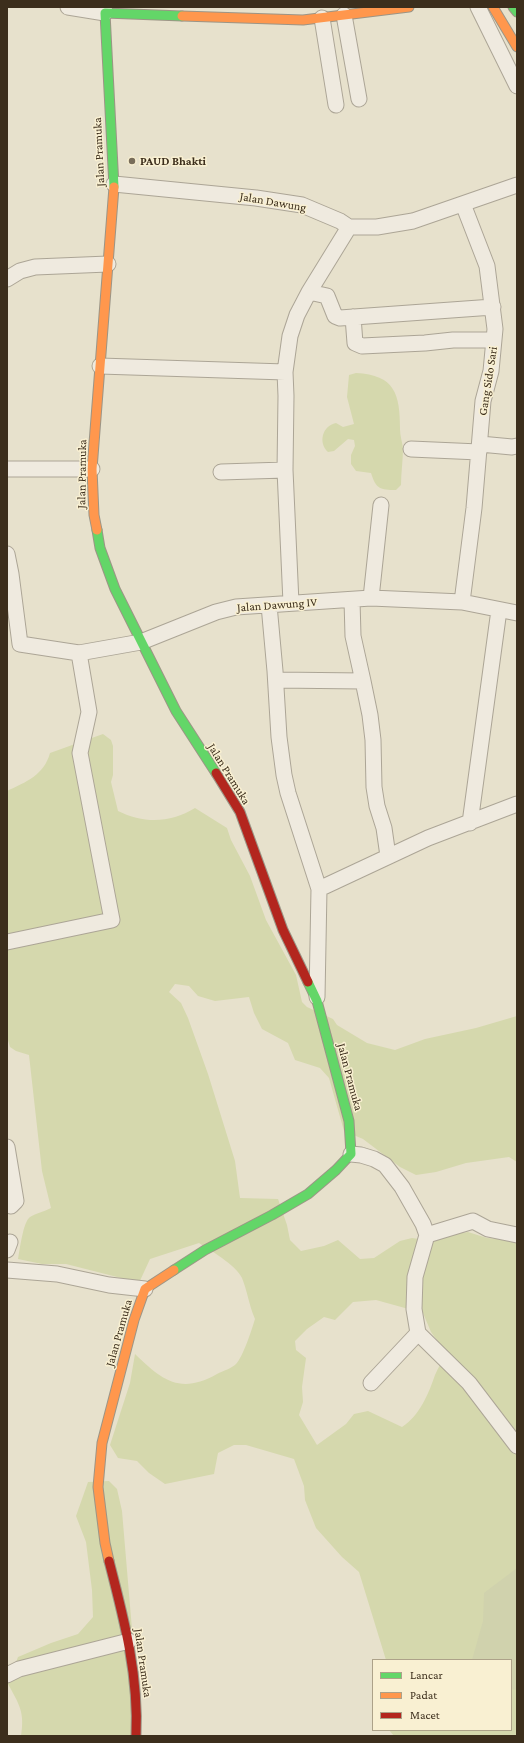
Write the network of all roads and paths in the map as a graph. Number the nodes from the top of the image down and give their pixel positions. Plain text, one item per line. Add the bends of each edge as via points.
1 (68, 7) edge
2 (409, 7) edge
3 (478, 7) edge
4 (492, 7) edge
5 (513, 7) edge
6 (104, 10) edge
7 (517, 12) edge
8 (344, 15) junction
9 (322, 18) junction
10 (517, 47) edge
11 (517, 86) edge
12 (359, 98) dead end
13 (336, 105) dead end
14 (114, 184) junction
15 (517, 185) edge
16 (462, 204) junction
17 (349, 227) junction
18 (108, 264) junction
19 (7, 278) edge
20 (309, 292) junction
21 (493, 307) junction
22 (353, 318) junction
23 (494, 340) junction
24 (100, 366) junction
25 (285, 372) junction
26 (517, 446) edge
27 (480, 448) junction
28 (411, 449) dead end
29 (7, 469) edge
30 (92, 469) junction
31 (285, 470) junction
32 (221, 472) dead end
33 (381, 505) dead end
34 (7, 554) edge
35 (371, 598) junction
36 (352, 600) junction
37 (462, 602) junction
38 (291, 603) junction
39 (269, 605) junction
40 (499, 610) junction
41 (517, 613) edge
42 (141, 642) junction
43 (13, 644) edge
44 (79, 653) junction
45 (276, 680) junction
46 (364, 681) junction
47 (517, 804) edge
48 (470, 823) junction
49 (388, 856) junction
50 (319, 889) junction
51 (7, 942) edge
52 (317, 1001) junction
53 (7, 1147) edge
54 (351, 1154) junction
55 (7, 1205) edge
56 (427, 1235) junction
57 (517, 1235) edge
58 (7, 1270) edge
59 (145, 1289) junction
60 (418, 1334) junction
61 (372, 1383) dead end
62 (517, 1446) edge
63 (129, 1641) junction
64 (7, 1675) edge
65 (136, 1736) edge

1 - 6 street
2 - 8 main road
3 - 11 street
4 - 10 main road
5 - 7 main road
6 - 9 main road via 303,20
6 - 14 main road, Jalan Pramuka
8 - 9 main road
8 - 12 street
9 - 13 street
14 - 17 street, Jalan Dawung via 210,192 302,205
14 - 18 main road, Jalan Pramuka
15 - 16 street, Jalan Dawung
16 - 17 street, Jalan Dawung via 413,221 377,227
16 - 21 street, Gang Sido Sari via 487,266
17 - 20 street
18 - 19 street via 35,267
18 - 24 main road, Jalan Pramuka
20 - 22 street via 327,296 335,316
20 - 25 street via 290,336
21 - 22 street
21 - 23 street, Gang Sido Sari
22 - 23 street via 355,343 362,346
23 - 27 street, Gang Sido Sari via 491,372 483,401
24 - 25 street
24 - 30 main road, Jalan Pramuka
25 - 31 street
26 - 27 street
27 - 28 street
27 - 37 street, Gang Sido Sari
29 - 30 street
30 - 42 main road, Jalan Pramuka via 94,515 100,548 115,589
31 - 32 street
31 - 38 street
33 - 35 street
34 - 43 street via 11,574
35 - 36 street, Jalan Dawung IV
35 - 37 street, Jalan Dawung IV
36 - 38 street, Jalan Dawung IV
36 - 46 street via 353,636
37 - 40 street, Jalan Dawung IV
38 - 39 street, Jalan Dawung IV
39 - 42 street, Jalan Dawung IV via 236,607 216,612
39 - 45 street
40 - 41 street, Jalan Dawung IV
40 - 48 street
42 - 44 street, Jalan Dawung IV
42 - 52 main road, Jalan Pramuka via 176,711 240,812 284,930
43 - 44 street, Jalan Dawung IV
44 - 51 street via 89,712 80,753 112,920
45 - 46 street
45 - 50 street via 285,785
46 - 49 street via 373,740 374,787
47 - 48 street
48 - 49 street
49 - 50 street
50 - 52 street
52 - 54 main road, Jalan Pramuka via 348,1121
53 - 55 street via 16,1201 11,1206
54 - 56 street via 362,1155 385,1165 402,1187
54 - 59 main road, Jalan Pramuka via 308,1194 205,1250
56 - 57 street via 473,1221 488,1229
56 - 60 street via 415,1277 414,1309
58 - 59 street via 57,1274
59 - 63 main road, Jalan Pramuka via 134,1320 102,1443 98,1487 105,1544
60 - 61 street
60 - 62 street via 469,1383
63 - 64 street via 19,1669
63 - 65 main road, Jalan Pramuka via 137,1714

